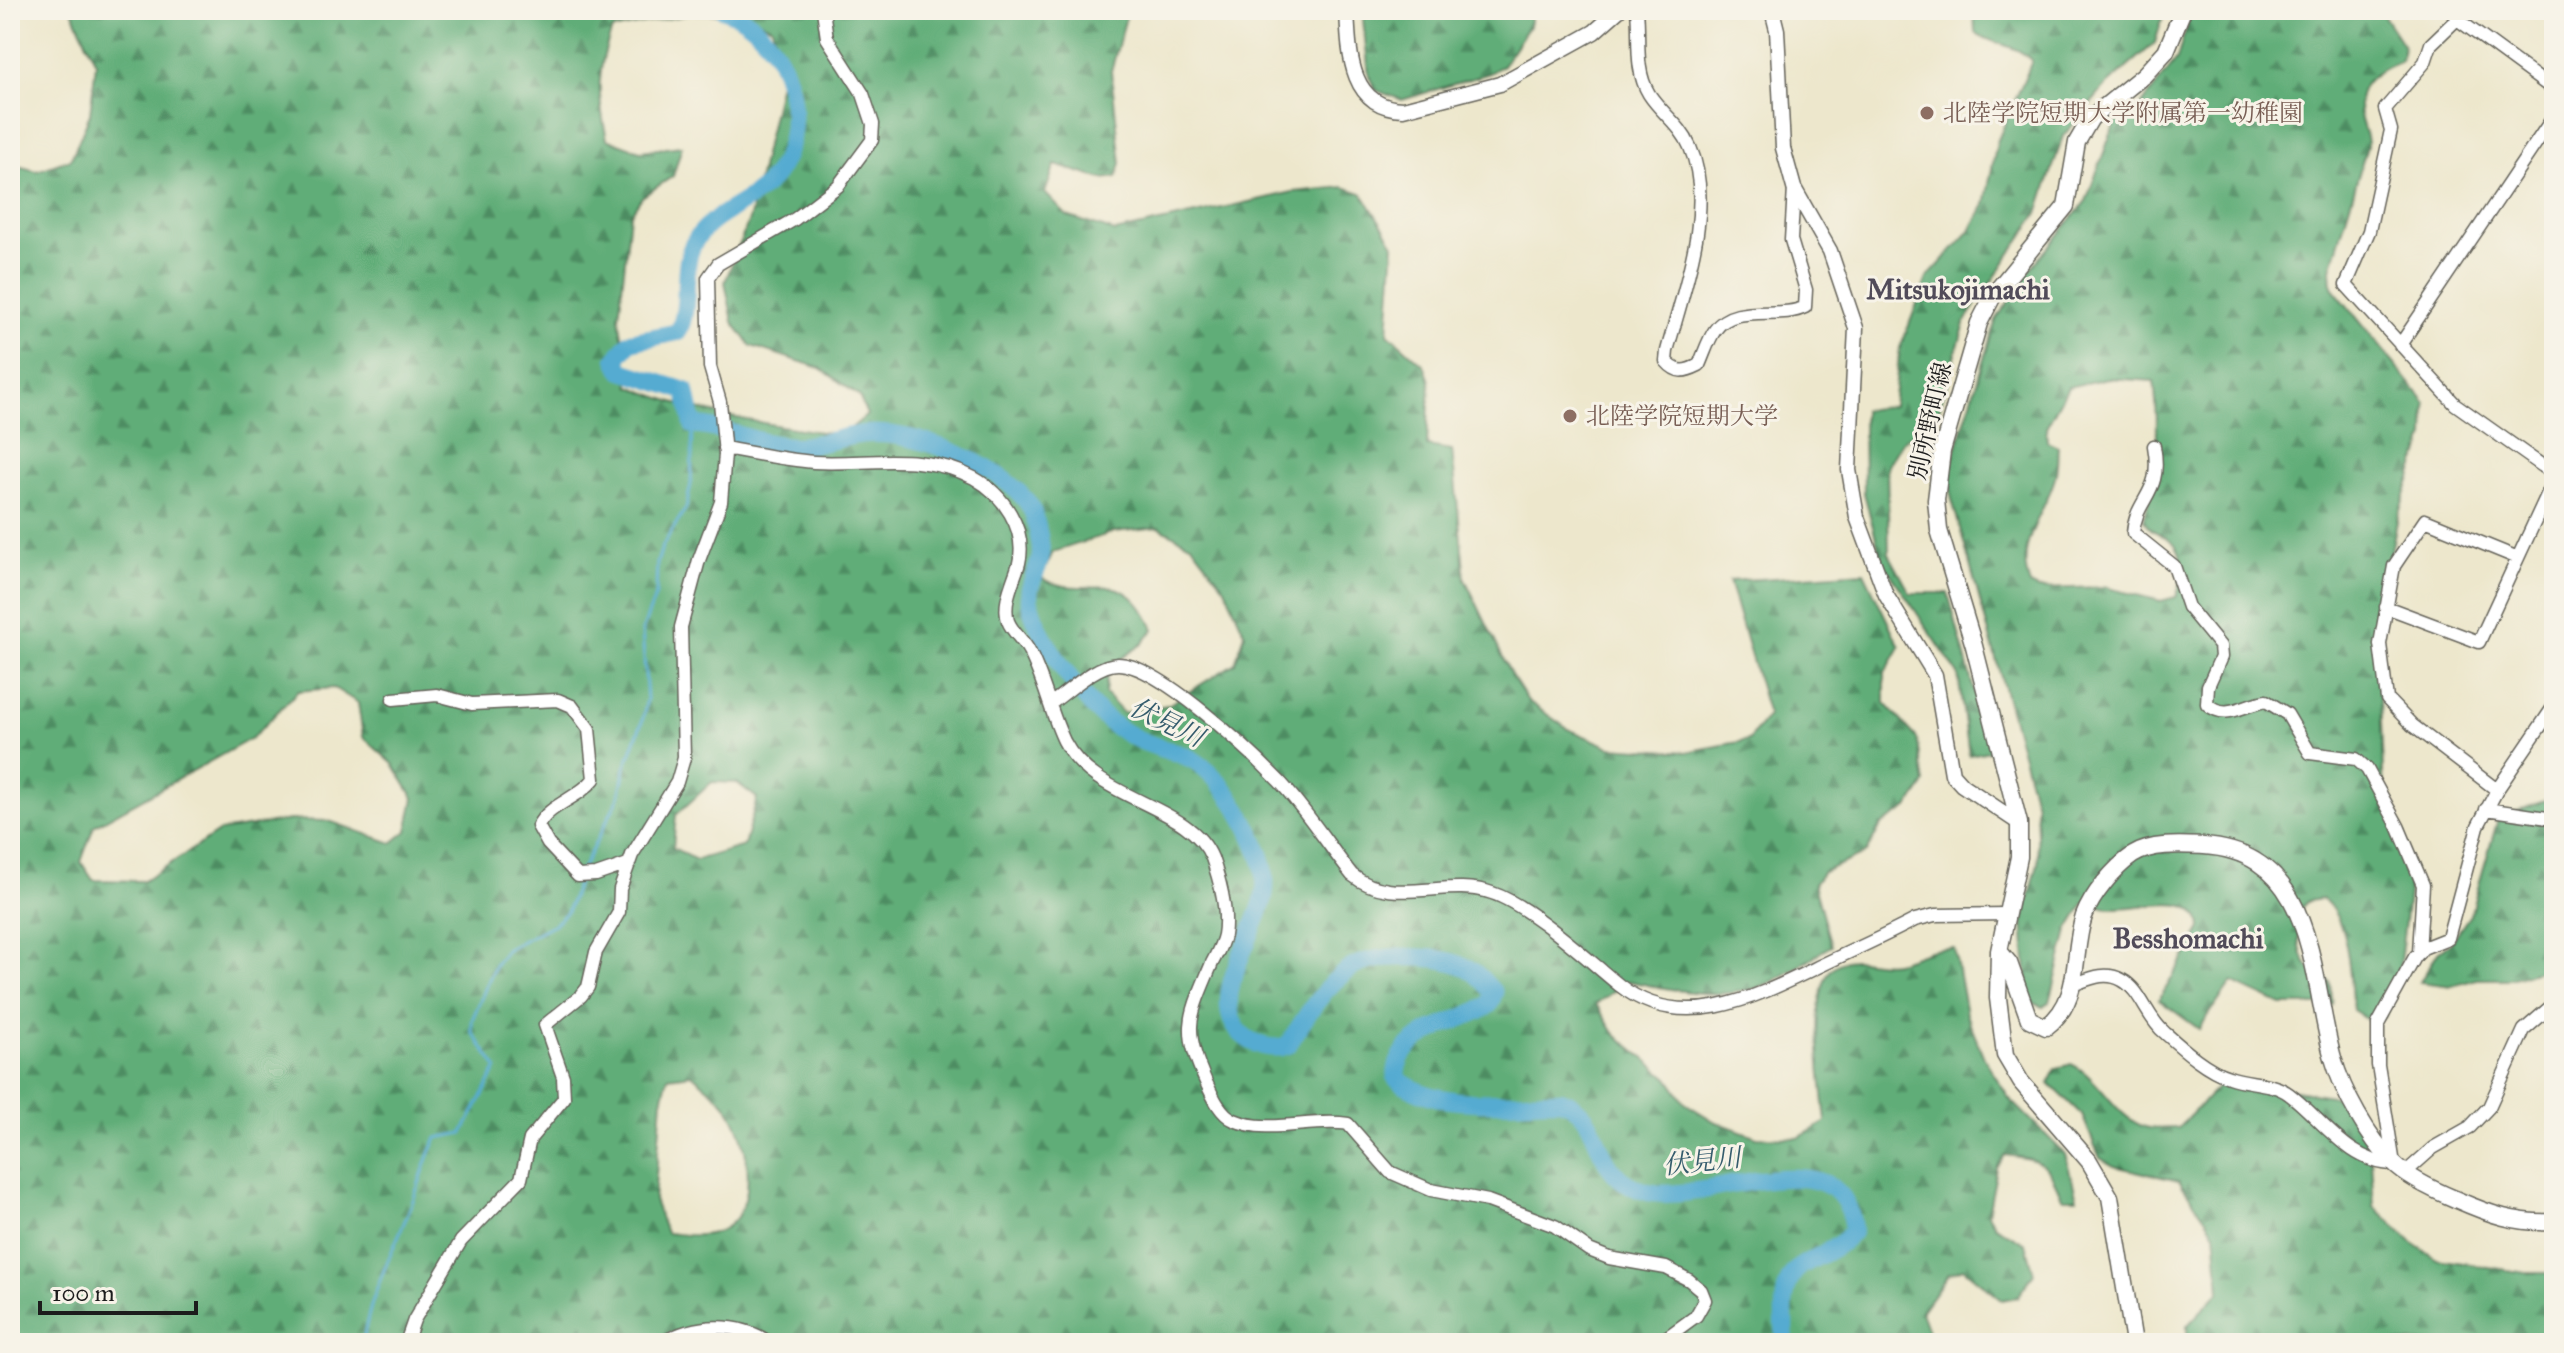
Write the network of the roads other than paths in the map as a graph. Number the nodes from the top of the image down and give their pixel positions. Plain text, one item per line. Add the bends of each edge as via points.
1 (823, 10) edge
2 (1347, 10) edge
3 (1619, 10) edge
4 (1637, 10) edge
5 (1772, 10) edge
6 (2183, 10) edge
7 (2454, 14) edge
8 (2554, 90) edge
9 (2554, 116) edge
10 (1794, 188) junction
11 (2400, 345) junction
12 (2154, 446) dead end
13 (724, 448) junction
14 (2554, 477) edge
15 (2518, 558) junction
16 (2386, 607) junction
17 (393, 699) dead end
18 (1050, 704) junction
19 (2554, 706) edge
20 (2497, 790) junction
21 (2486, 809) junction
22 (2554, 819) edge
23 (2019, 823) junction
24 (628, 864) junction
25 (2007, 914) junction
26 (1999, 951) junction
27 (2419, 953) junction
28 (2075, 984) junction
29 (2554, 1004) edge
30 (2400, 1168) junction
31 (2554, 1222) edge
32 (406, 1343) edge
33 (662, 1343) edge
34 (770, 1343) edge
35 (1659, 1343) edge
36 (2134, 1343) edge

1 - 13 street via 827,38 863,94 873,124 872,140 838,186 795,219 718,264 708,278 710,367
2 - 3 street via 1357,82 1372,102 1403,109 1500,84 1594,32
4 - 10 street via 1642,81 1684,134 1698,175 1694,250 1667,351 1672,368 1686,371 1699,365 1723,320 1737,314 1795,313 1805,307 1806,290 1791,240
5 - 10 street via 1783,148
6 - 23 main road, 別所野町線 via 2166,51 2091,118 2077,142 2066,206 1994,294 1979,323 1937,472 1939,530
7 - 8 street
7 - 11 street via 2431,44 2425,62 2385,109 2391,130 2369,231 2346,285
9 - 11 street
10 - 23 street via 1830,251 1856,328 1849,470 1857,517 1886,595 1935,675 1952,774
11 - 14 street via 2455,404
12 - 27 street via 2156,477 2135,517 2133,533 2174,566 2188,607 2220,646 2207,704 2227,713 2266,701 2287,714 2310,753 2342,755 2367,769 2423,885
13 - 18 street via 815,462 919,461 943,465 991,490 1020,534 1008,622 1028,648
13 - 24 street via 721,502 681,627 684,758 677,782
14 - 15 street
15 - 16 street via 2479,642
15 - 16 street via 2425,520 2394,566
16 - 20 street via 2380,644 2392,708
17 - 24 street via 437,695 472,704 558,700 572,706 589,729 594,779 583,792 543,816 538,826 578,876
18 - 25 street via 1097,672 1116,664 1131,667 1186,699 1282,785 1362,883 1386,891 1494,893 1525,909 1645,1002 1677,1009 1724,1006 1757,996 1915,920
18 - 35 street via 1064,740 1086,767 1114,790 1185,825 1211,857 1224,906 1224,936 1190,1021 1190,1047 1226,1114 1251,1125 1348,1124 1390,1172 1431,1190 1488,1201 1555,1226 1609,1258 1680,1274 1701,1290 1705,1300 1696,1316
19 - 20 street
20 - 21 street
21 - 22 street
21 - 27 street via 2448,938
23 - 25 main road, 別所野町線 via 2019,857
24 - 32 street via 619,912 596,952 588,987 545,1025 563,1077 564,1098 530,1139 521,1179 461,1241
25 - 26 main road, 別所野町線
26 - 28 main road via 2035,1024 2046,1027 2058,1018
26 - 36 main road, 別所野町線 via 2005,1055 2021,1082 2089,1161 2110,1197
27 - 30 street via 2378,1024 2378,1065
28 - 30 street via 2112,975 2125,981 2161,1030 2216,1072 2281,1089 2359,1153
28 - 30 main road via 2084,915 2108,878 2134,854 2172,844 2216,847 2254,860 2282,887 2306,926 2333,1061 2360,1117
29 - 30 street via 2524,1030 2489,1107 2470,1127
30 - 31 main road via 2500,1219
33 - 34 street via 688,1330 719,1327 744,1330

